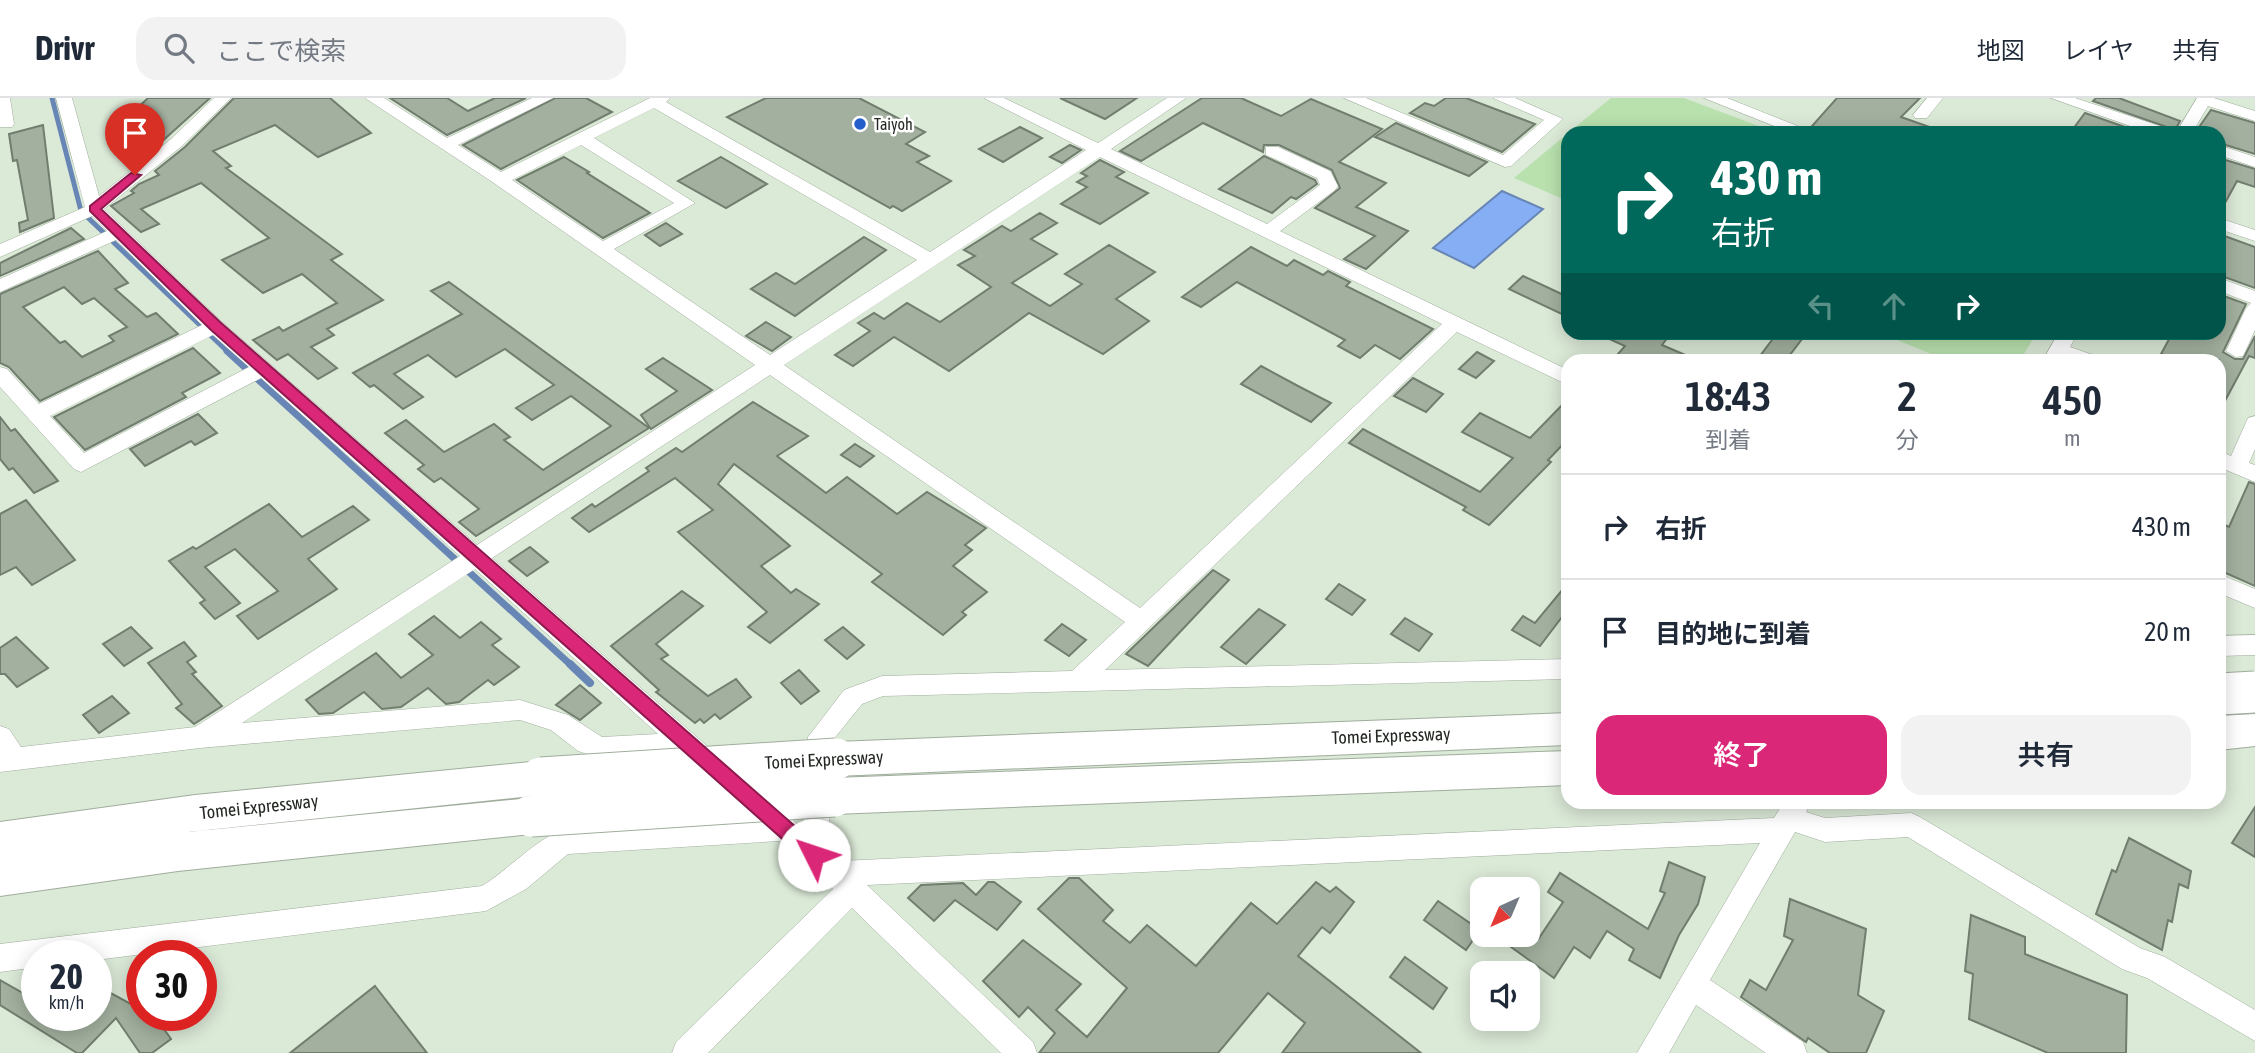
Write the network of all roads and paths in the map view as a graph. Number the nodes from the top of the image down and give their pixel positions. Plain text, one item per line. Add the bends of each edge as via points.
1 (2, 98) edge
2 (64, 98) edge
3 (223, 98) edge
4 (373, 98) edge
5 (545, 98) edge
6 (992, 98) edge
7 (1178, 98) edge
8 (1352, 98) edge
9 (1501, 98) edge
10 (1712, 98) edge
11 (1935, 98) edge
12 (2059, 98) edge
13 (2248, 98) edge
14 (2204, 99) edge
15 (658, 100) edge
16 (2255, 100) edge
17 (1921, 115) dead end
18 (2255, 116) edge
19 (6, 124) dead end
20 (1788, 126) edge
21 (2145, 126) edge
22 (2189, 126) edge
23 (582, 138) junction
24 (445, 145) junction
25 (1098, 150) junction
26 (1272, 151) dead end
27 (2226, 152) edge
28 (2255, 162) edge
29 (500, 179) junction
30 (94, 209) junction
31 (2226, 226) edge
32 (1268, 232) junction
33 (118, 233) junction
34 (2255, 236) edge
35 (600, 250) junction
36 (0, 251) edge
37 (931, 260) junction
38 (0, 286) edge
39 (2226, 287) edge
40 (2255, 298) edge
41 (2255, 308) edge
42 (1455, 323) junction
43 (215, 326) junction
44 (2236, 351) dead end
45 (770, 366) junction
46 (263, 368) junction
47 (0, 374) edge
48 (1561, 375) edge
49 (37, 414) junction
50 (2255, 423) edge
51 (2231, 468) edge
52 (476, 557) junction
53 (2226, 586) edge
54 (2255, 599) edge
55 (1141, 621) junction
56 (2255, 645) edge
57 (2226, 646) edge
58 (1561, 669) edge
59 (1078, 681) junction
60 (2255, 692) edge
61 (2226, 693) edge
62 (2226, 696) edge
63 (2255, 710) edge
64 (1561, 729) edge
65 (2255, 730) edge
66 (2226, 732) edge
67 (0, 737) edge
68 (200, 737) junction
69 (685, 743) junction
70 (7, 760) edge
71 (1561, 768) edge
72 (835, 778) junction
73 (1789, 817) edge
74 (783, 829) junction
75 (0, 841) edge
76 (814, 855) junction
77 (0, 877) edge
78 (844, 882) junction
79 (0, 958) edge
80 (1692, 985) junction
81 (2255, 1026) edge
82 (687, 1053) edge
83 (1023, 1053) edge
84 (1652, 1053) edge
85 (1792, 1053) edge

1 - 19 street
2 - 30 street
3 - 30 street
4 - 24 street
5 - 24 street
6 - 25 street
7 - 25 street
8 - 9 street via 1505,162 1555,120
10 - 20 street
11 - 17 street
12 - 21 street
13 - 16 street
14 - 18 street
14 - 22 street
15 - 23 street
15 - 37 street
23 - 29 street
23 - 35 street via 686,203
24 - 29 street
25 - 32 street
25 - 37 street
26 - 32 street via 1324,175 1329,186
27 - 28 street
29 - 35 street
30 - 33 street
30 - 36 street
31 - 34 street
32 - 42 street
33 - 38 street
33 - 43 street
35 - 45 street
37 - 45 street
39 - 40 street
41 - 44 street
42 - 48 street
42 - 55 street
43 - 46 street
43 - 49 street
45 - 52 street
45 - 55 street
46 - 49 street via 81,464
46 - 52 street
47 - 49 street
50 - 51 street
52 - 68 street
52 - 69 street
53 - 54 street
55 - 59 street
56 - 57 street
58 - 59 street
59 - 76 street via 882,686 853,697 821,737
60 - 61 highway, bridge
62 - 63 street
64 - 72 highway, Tomei Expressway
65 - 66 highway
67 - 70 street
68 - 69 street via 520,710 559,722 602,748
68 - 70 street
69 - 74 street
71 - 72 highway, Tomei Expressway
72 - 75 highway, Tomei Expressway, bridge via 541,778 195,813
72 - 77 highway, Tomei Expressway, bridge via 531,816 178,852
73 - 78 street
73 - 80 street
73 - 81 street via 1825,830 1911,825 2132,959 2155,967
74 - 76 street
74 - 79 street via 562,842 486,898
76 - 78 street
78 - 82 street
78 - 83 street
80 - 84 street
80 - 85 street

